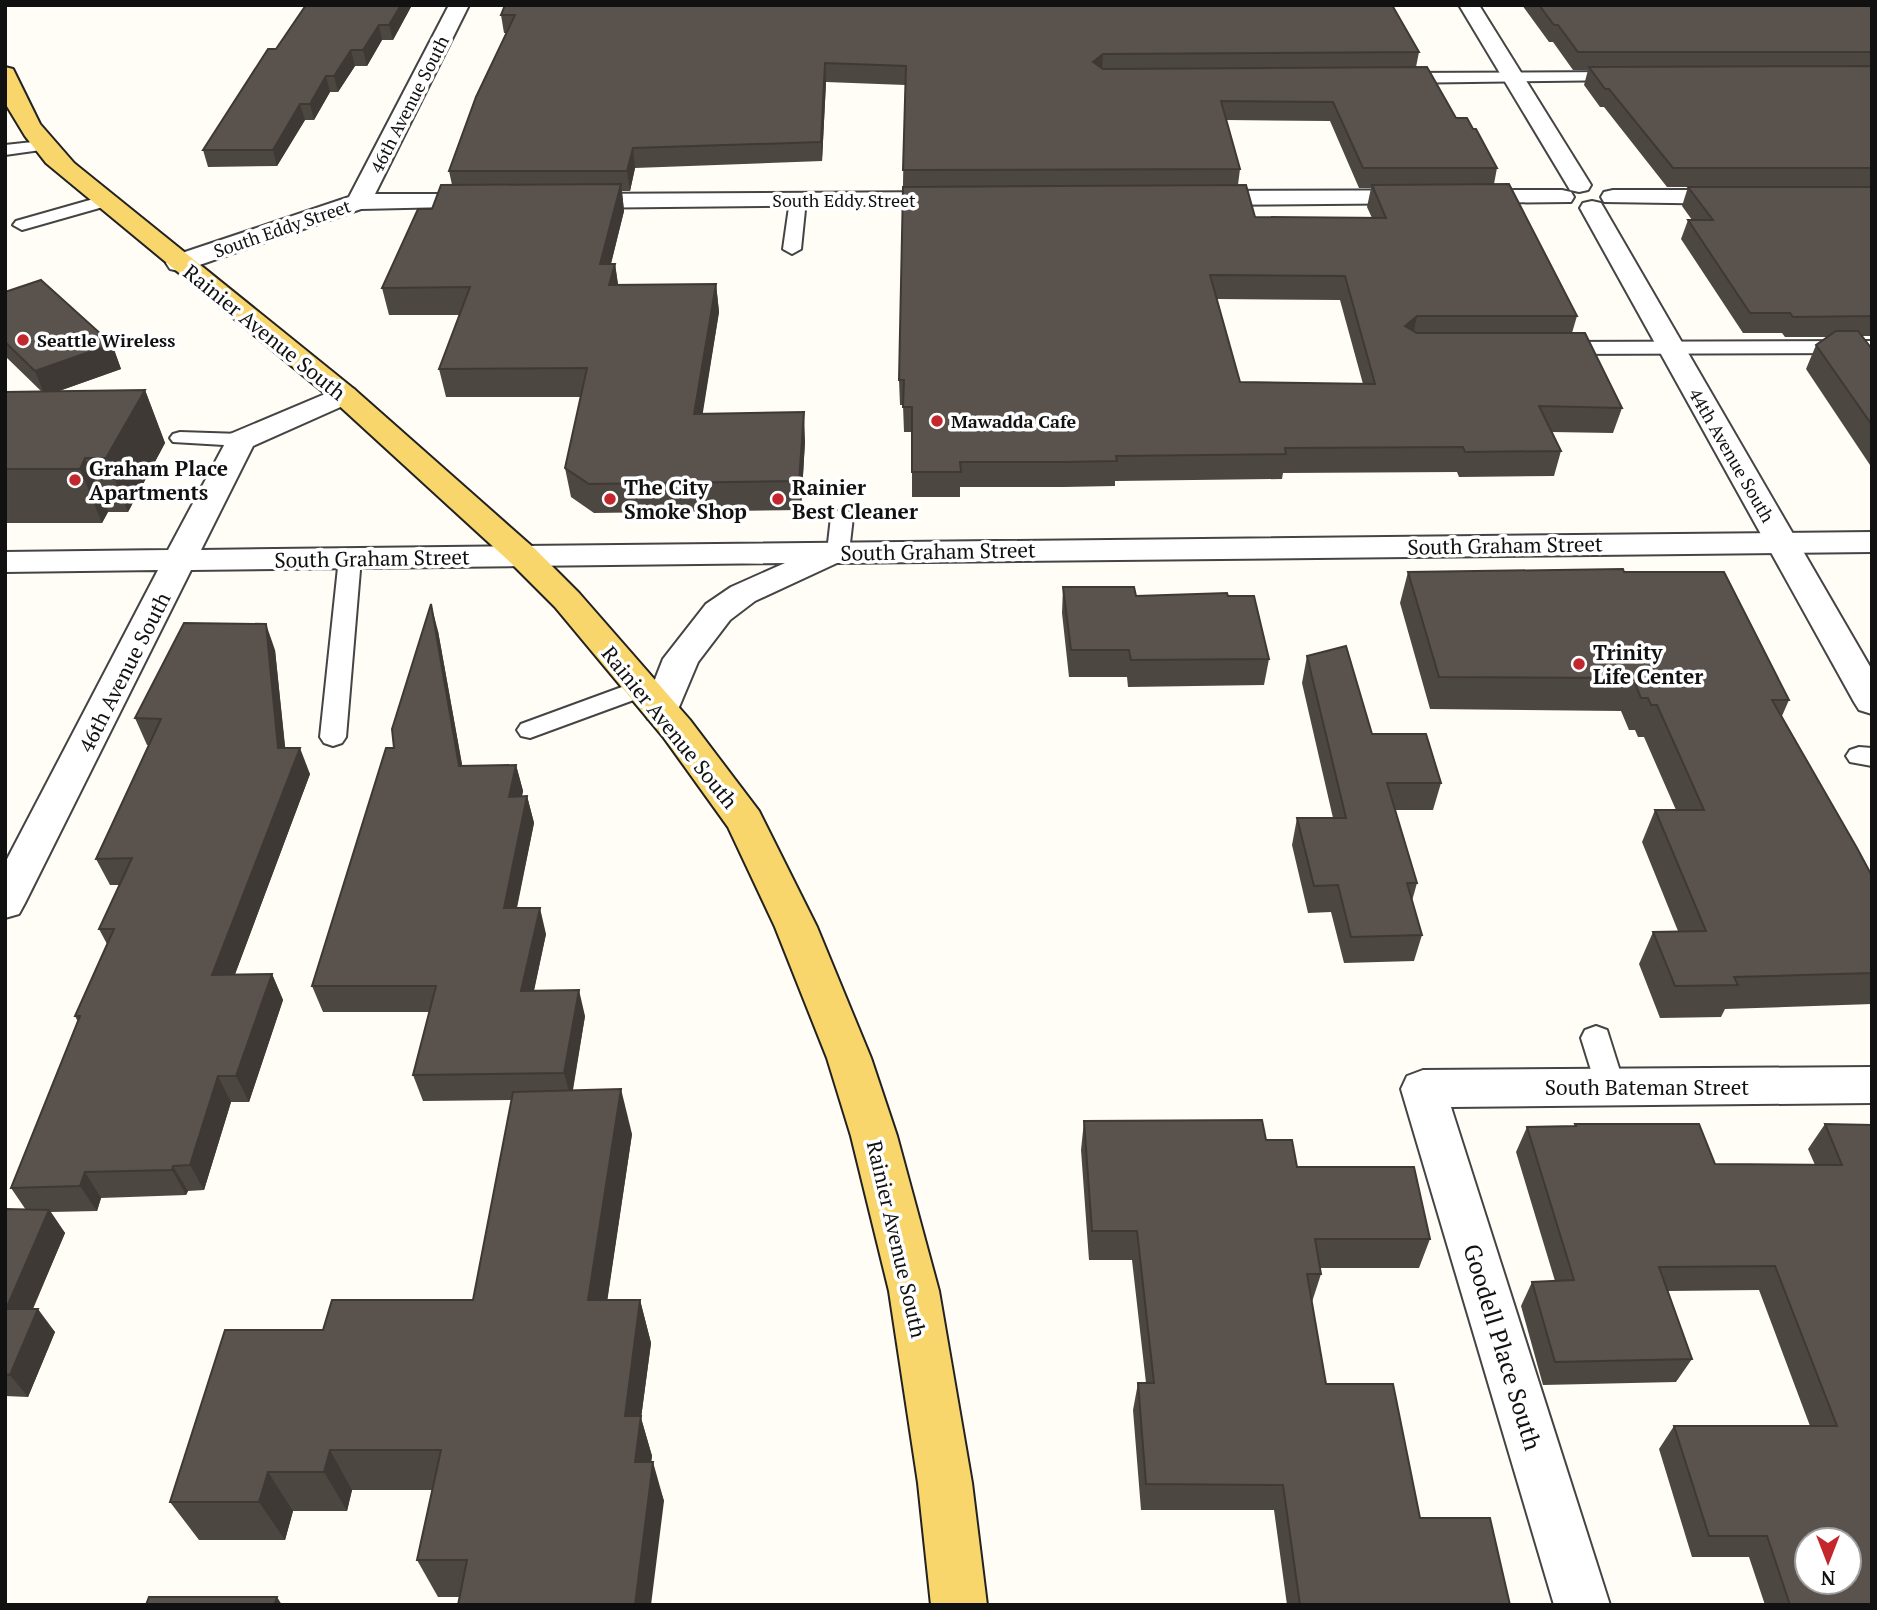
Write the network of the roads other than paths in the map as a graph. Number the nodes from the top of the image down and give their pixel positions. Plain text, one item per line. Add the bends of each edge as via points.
1 (459, 5) edge
2 (1469, 5) edge
3 (5, 74) edge
4 (1637, 77) edge
5 (1389, 78) edge
6 (1513, 78) junction
7 (42, 146) junction
8 (5, 150) edge
9 (1587, 197) junction
10 (1763, 197) edge
11 (1173, 198) edge
12 (978, 199) edge
13 (798, 200) junction
14 (104, 201) junction
15 (510, 201) edge
16 (551, 201) edge
17 (359, 202) junction
18 (22, 225) dead end
19 (792, 249) dead end
20 (179, 263) junction
21 (1872, 347) edge
22 (1671, 348) junction
23 (1535, 349) edge
24 (344, 395) junction
25 (180, 438) dead end
26 (242, 440) junction
27 (842, 517) dead end
28 (1783, 542) junction
29 (1872, 542) edge
30 (838, 552) junction
31 (523, 556) junction
32 (350, 558) junction
33 (180, 560) junction
34 (5, 562) edge
35 (651, 699) junction
36 (1872, 702) edge
37 (530, 730) dead end
38 (333, 737) dead end
39 (5, 903) edge
40 (1596, 1038) dead end
41 (1872, 1086) edge
42 (1610, 1087) junction
43 (1423, 1090) joint
44 (959, 1605) edge
45 (1582, 1605) edge

1 - 17 street, 46th Avenue South
2 - 6 street, 44th Avenue South
3 - 7 main road, Rainier Avenue South via 21,114
4 - 6 lane
5 - 6 lane
6 - 9 street, 44th Avenue South
7 - 8 lane
7 - 14 main road, Rainier Avenue South
9 - 10 street
9 - 11 street
9 - 22 street, 44th Avenue South
12 - 13 street, South Eddy Street
13 - 16 street, South Eddy Street
13 - 19 lane
14 - 18 lane
14 - 20 main road, Rainier Avenue South
15 - 17 street, South Eddy Street
17 - 20 street, South Eddy Street
20 - 24 main road, Rainier Avenue South
21 - 22 lane
22 - 23 lane
22 - 28 street, 44th Avenue South
24 - 26 street
24 - 31 main road, Rainier Avenue South
25 - 26 lane
26 - 33 street, 46th Avenue South
27 - 30 lane
28 - 29 street, South Graham Street
28 - 30 street, South Graham Street
28 - 36 street, 44th Avenue South
30 - 31 street, South Graham Street
30 - 35 street via 743,594 718,612
31 - 32 street, South Graham Street
31 - 35 main road, Rainier Avenue South
32 - 33 street, South Graham Street
32 - 38 lane
33 - 34 street, South Graham Street
33 - 39 street, 46th Avenue South
35 - 37 lane
35 - 44 main road, Rainier Avenue South via 744,821 796,927 849,1058 914,1291 945,1482
40 - 42 lane
41 - 42 street, South Bateman Street
42 - 43 street, South Bateman Street
43 - 45 street, Goodell Place South

